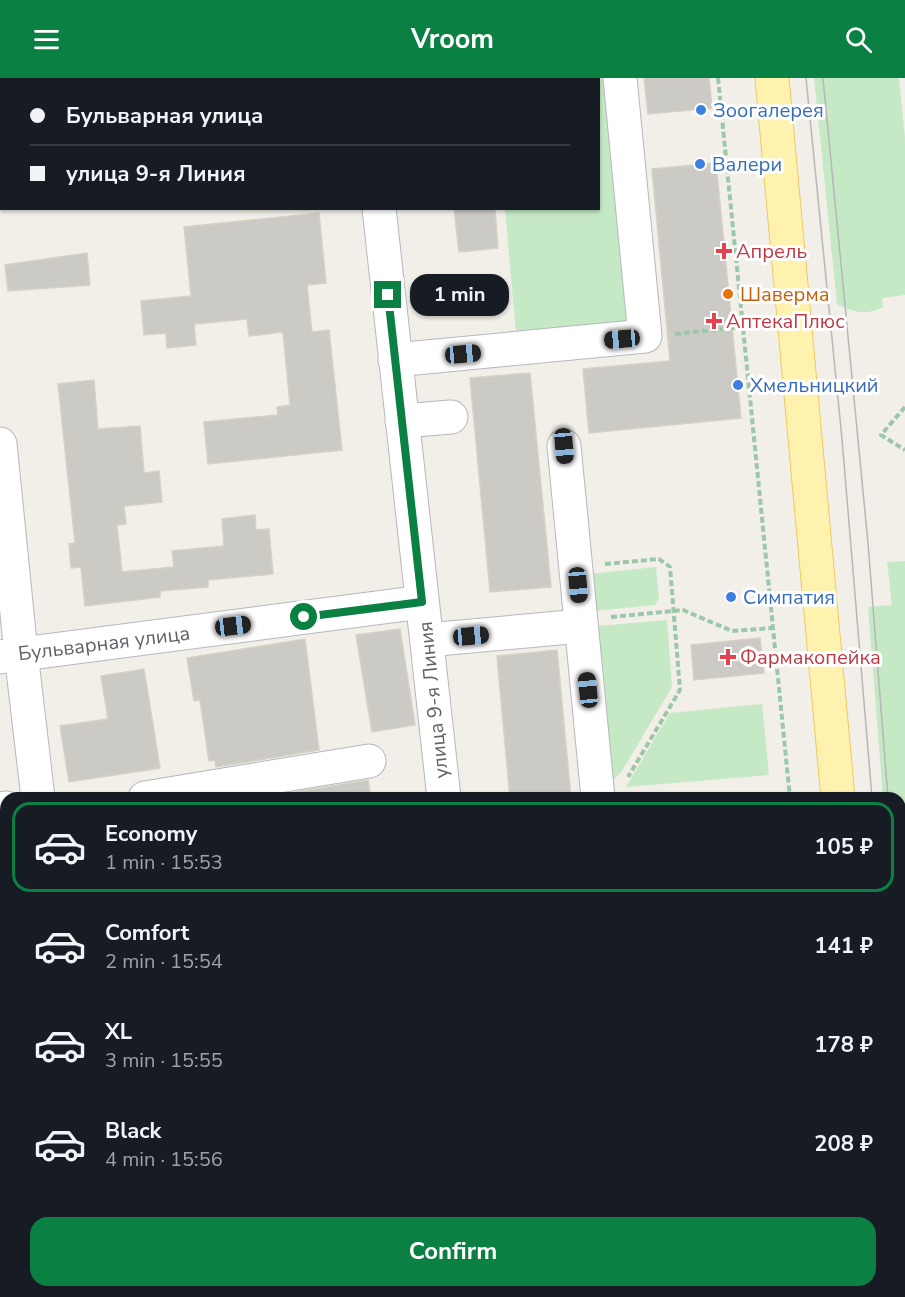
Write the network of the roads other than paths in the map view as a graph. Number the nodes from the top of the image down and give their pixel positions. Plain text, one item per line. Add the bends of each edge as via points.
1 (620, 78) edge
2 (772, 78) edge
3 (379, 210) edge
4 (395, 360) junction
5 (451, 417) dead end
6 (402, 421) junction
7 (0, 444) edge
8 (564, 446) dead end
9 (422, 602) junction
10 (581, 623) junction
11 (427, 640) junction
12 (10, 655) edge
13 (369, 761) dead end
14 (37, 792) edge
15 (181, 792) edge
16 (443, 792) edge
17 (610, 792) edge
18 (837, 792) edge

1 - 4 street via 645,336
2 - 18 main road
3 - 4 street, улица 9-я Линия
4 - 6 street, улица 9-я Линия
5 - 6 street
6 - 9 street, улица 9-я Линия
7 - 12 street
8 - 10 street
9 - 11 street, улица 9-я Линия
9 - 12 street, Бульварная улица
10 - 11 street
10 - 17 street
11 - 16 street, улица 9-я Линия
12 - 14 street
13 - 15 street

